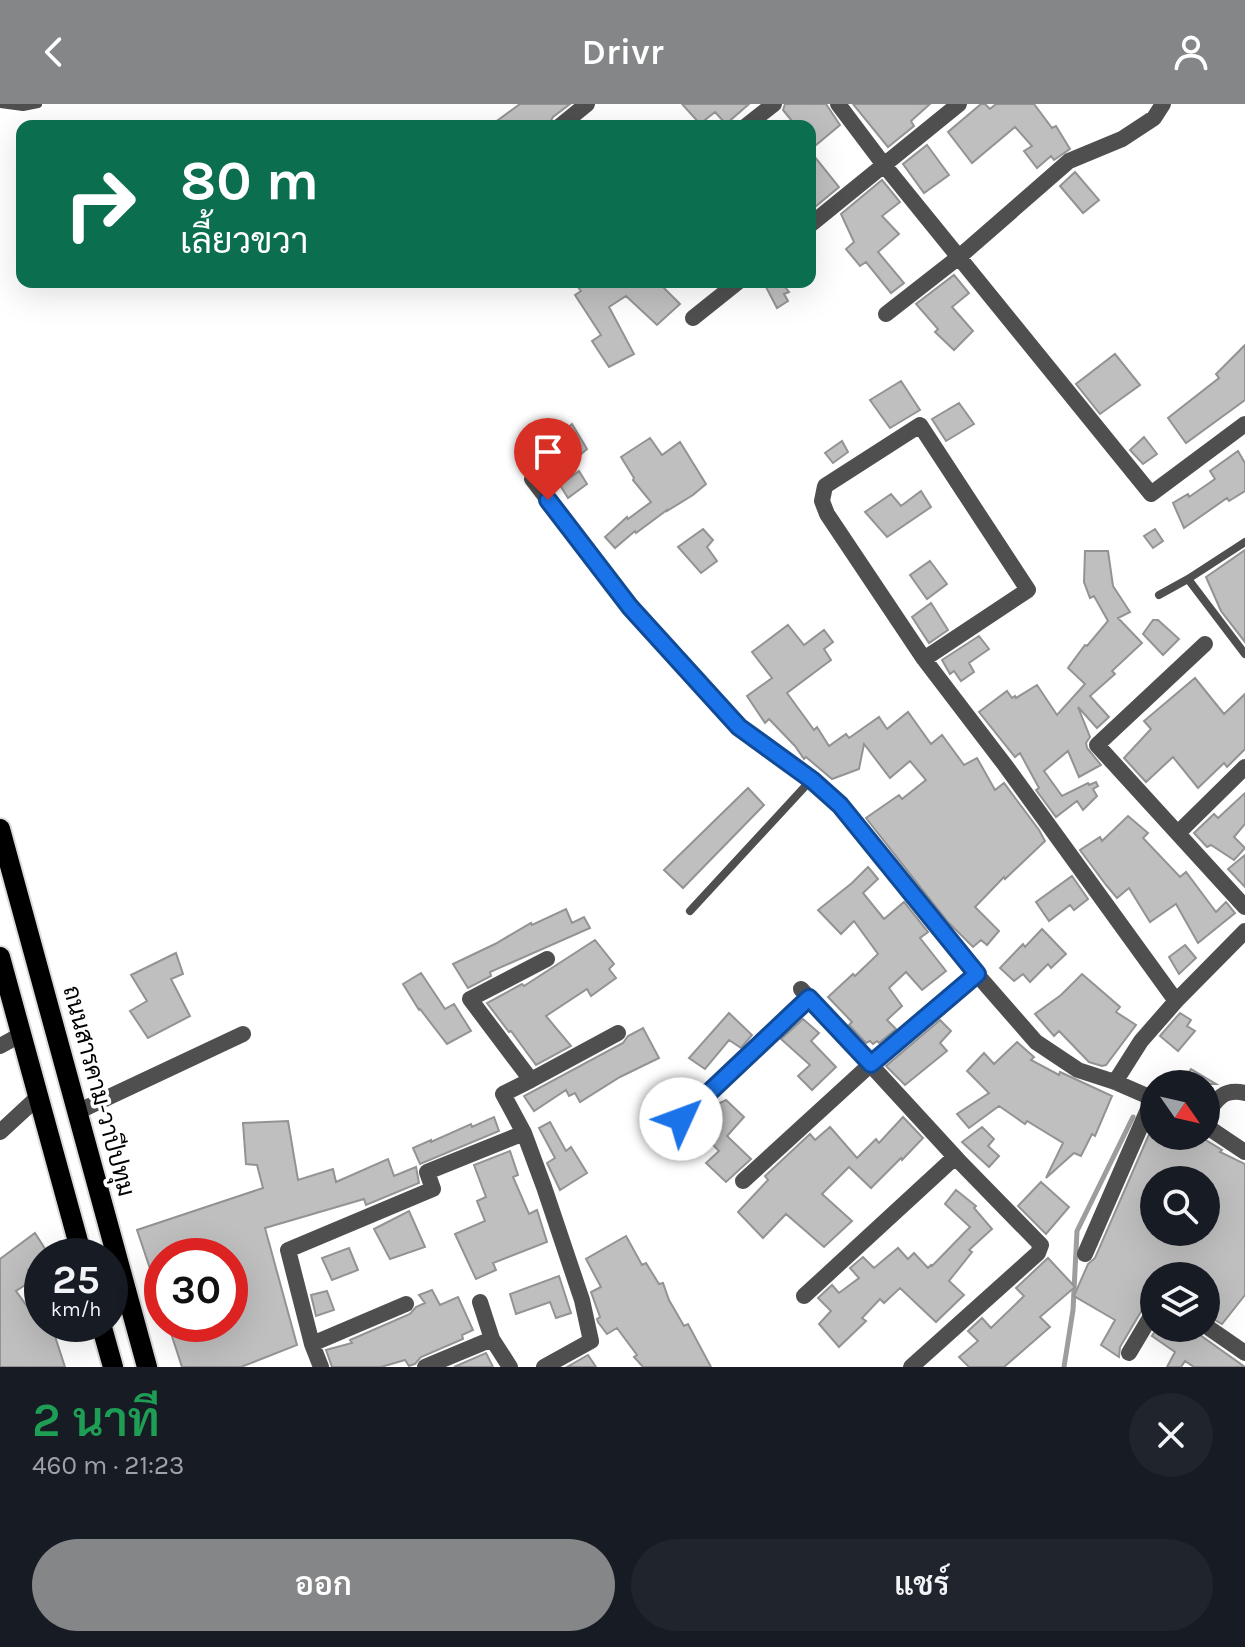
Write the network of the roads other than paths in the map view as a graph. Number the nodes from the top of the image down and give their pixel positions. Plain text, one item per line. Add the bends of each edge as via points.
1 (0, 104) edge
2 (38, 104) edge
3 (587, 104) edge
4 (774, 104) edge
5 (838, 104) edge
6 (959, 104) edge
7 (1163, 104) edge
8 (15, 105) edge
9 (567, 120) edge
10 (754, 120) edge
11 (884, 165) junction
12 (816, 220) edge
13 (959, 257) junction
14 (730, 288) edge
15 (886, 314) dead end
16 (693, 318) dead end
17 (1245, 424) edge
18 (532, 479) dead end
19 (1245, 542) edge
20 (1188, 579) junction
21 (1159, 595) dead end
22 (1205, 644) dead end
23 (1245, 654) edge
24 (924, 659) junction
25 (1245, 767) edge
26 (812, 780) junction
27 (0, 829) edge
28 (1178, 833) junction
29 (1245, 907) edge
30 (690, 911) dead end
31 (1245, 931) edge
32 (0, 957) edge
33 (547, 959) dead end
34 (977, 974) junction
35 (1176, 1001) junction
36 (618, 1033) dead end
37 (22, 1034) junction
38 (243, 1034) dead end
39 (0, 1046) edge
40 (871, 1064) junction
41 (531, 1080) junction
42 (1115, 1082) junction
43 (1140, 1093) edge
44 (1245, 1093) edge
45 (37, 1098) junction
46 (1220, 1098) edge
47 (77, 1112) junction
48 (681, 1119) dead end
49 (1140, 1130) edge
50 (0, 1132) edge
51 (524, 1133) junction
52 (1220, 1135) edge
53 (1245, 1152) edge
54 (955, 1157) junction
55 (743, 1181) dead end
56 (77, 1238) edge
57 (1085, 1254) dead end
58 (804, 1296) dead end
59 (480, 1302) dead end
60 (406, 1304) dead end
61 (1140, 1335) edge
62 (1220, 1336) edge
63 (492, 1339) junction
64 (106, 1342) edge
65 (312, 1344) junction
66 (1129, 1353) dead end
67 (1245, 1353) edge
68 (113, 1367) edge
69 (147, 1367) edge
70 (321, 1367) edge
71 (425, 1367) edge
72 (510, 1367) edge
73 (544, 1367) edge
74 (911, 1367) edge

1 - 8 lane
2 - 8 lane
3 - 9 street
4 - 10 street
5 - 11 street
6 - 11 street
7 - 13 street via 1154,118 1122,139 1069,161
11 - 12 street
11 - 13 street
13 - 15 street
13 - 17 street via 1151,494
14 - 16 street
18 - 26 street via 630,607 739,727
19 - 20 lane
20 - 21 lane
20 - 23 lane
22 - 28 street via 1097,745
24 - 24 street via 1028,590 920,425 825,486 822,501
24 - 35 street
25 - 28 street
26 - 30 lane
26 - 34 street via 840,805
27 - 47 main road, ถนนสารคาม-วาปีปทุม
28 - 29 street
31 - 35 street
32 - 37 main road
33 - 41 street via 470,999
34 - 40 street
34 - 42 street via 1036,1042 1078,1070
35 - 42 street
36 - 41 street
37 - 39 street
37 - 45 main road
38 - 47 street
40 - 48 street via 805,993
40 - 54 street
40 - 55 street
41 - 51 street via 503,1094
42 - 43 street
44 - 46 street via 1225,1093
45 - 50 street
45 - 56 main road
47 - 69 main road, ถนนสารคาม-วาปีปทุม
49 - 57 street
51 - 65 street via 427,1172 433,1189 288,1250
51 - 73 street via 582,1300 591,1341
52 - 53 street
54 - 58 street
54 - 74 street via 1041,1245
59 - 63 street
60 - 65 street
61 - 66 street
62 - 67 street
63 - 71 street
63 - 72 street
64 - 68 main road
65 - 70 street

